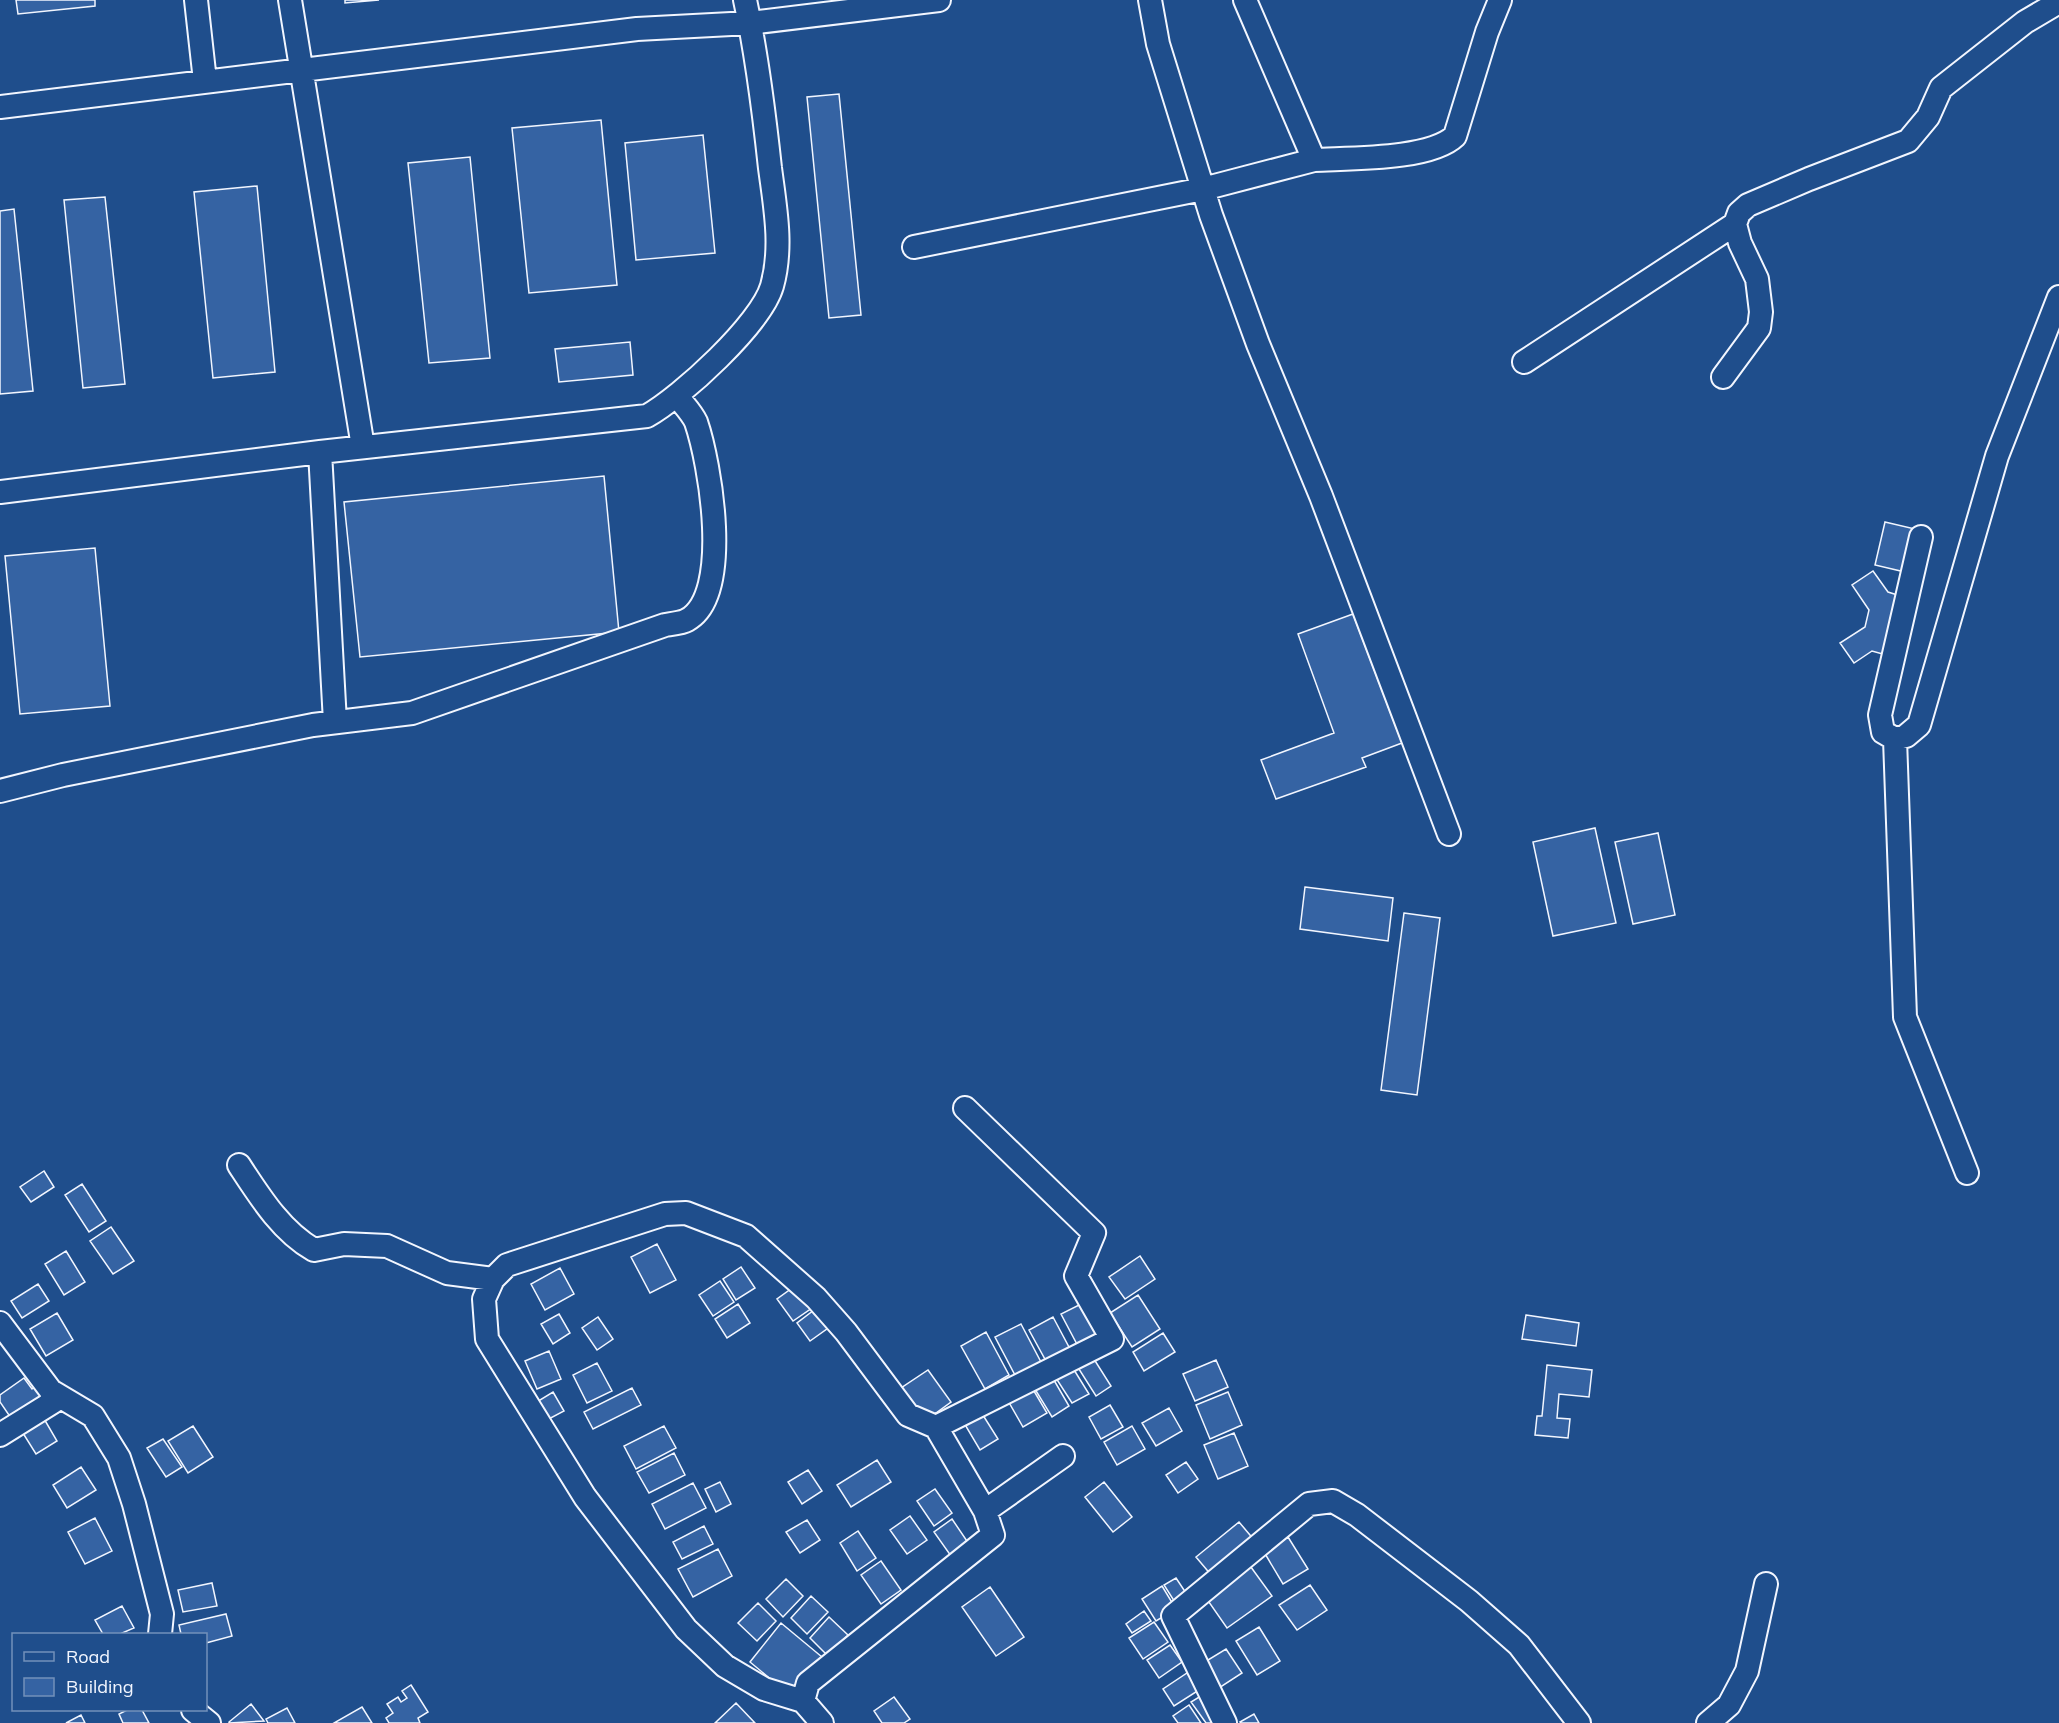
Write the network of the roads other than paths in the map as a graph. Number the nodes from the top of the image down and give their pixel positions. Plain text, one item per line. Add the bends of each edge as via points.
1 (195, 0) edge
2 (290, 0) edge
3 (745, 0) edge
4 (939, 0) edge
5 (1150, 0) edge
6 (1245, 0) edge
7 (1500, 0) edge
8 (2059, 2) edge
9 (750, 23) junction
10 (301, 69) junction
11 (205, 81) junction
12 (0, 107) edge
13 (1314, 160) junction
14 (1203, 189) junction
15 (1735, 224) junction
16 (914, 247) dead end
17 (2059, 297) edge
18 (1524, 362) dead end
19 (1723, 377) dead end
20 (677, 396) junction
21 (363, 447) junction
22 (320, 452) junction
23 (0, 492) edge
24 (1922, 537) dead end
25 (335, 723) junction
26 (1895, 739) junction
27 (0, 790) edge
28 (1449, 834) dead end
29 (965, 1108) dead end
30 (239, 1165) dead end
31 (1967, 1173) dead end
32 (493, 1279) junction
33 (0, 1323) edge
34 (51, 1391) junction
35 (936, 1427) junction
36 (0, 1435) edge
37 (1063, 1456) dead end
38 (985, 1511) junction
39 (1766, 1584) dead end
40 (160, 1633) edge
41 (803, 1701) junction
42 (194, 1711) edge
43 (208, 1723) edge
44 (822, 1723) edge
45 (1225, 1723) edge
46 (1579, 1723) edge
47 (1708, 1723) edge

1 - 11 street
2 - 10 street
3 - 9 street
4 - 9 street
5 - 14 street via 1158,44
6 - 13 street
7 - 13 street via 1455,135 1446,144 1424,152
8 - 15 street via 2025,22 1941,88 1928,117 1908,141 1748,205
9 - 10 street via 638,29
9 - 20 street via 778,239 772,286 757,315
10 - 11 street
10 - 21 street
11 - 12 street
13 - 14 street
14 - 16 street
14 - 28 street via 1258,344 1321,496
15 - 18 street
15 - 19 street via 1757,279 1761,312 1759,328
17 - 26 street via 1996,456 1919,725
20 - 21 street via 647,416
20 - 25 street via 695,419 708,467 715,557 705,602 687,620 412,713
21 - 22 street
22 - 23 street
22 - 25 street
24 - 26 street via 1880,715 1883,732
25 - 27 street
26 - 31 street via 1905,1017
29 - 35 street via 1094,1233 1076,1276 1112,1339
30 - 32 street via 277,1218 297,1240 314,1250 344,1244 387,1246 447,1273
32 - 35 street via 507,1265 665,1214 686,1213 746,1236 816,1298 908,1415
32 - 41 street via 484,1299 487,1339 585,1497 686,1629 725,1666 764,1689
33 - 34 street
34 - 36 street via 53,1402
34 - 40 street via 93,1416 119,1458 162,1614
35 - 38 street
37 - 38 street
38 - 41 street via 993,1535 808,1683
39 - 47 street via 1747,1671 1729,1705
41 - 44 street
42 - 43 street
45 - 46 street via 1173,1616 1309,1504 1333,1501 1469,1601 1520,1645

